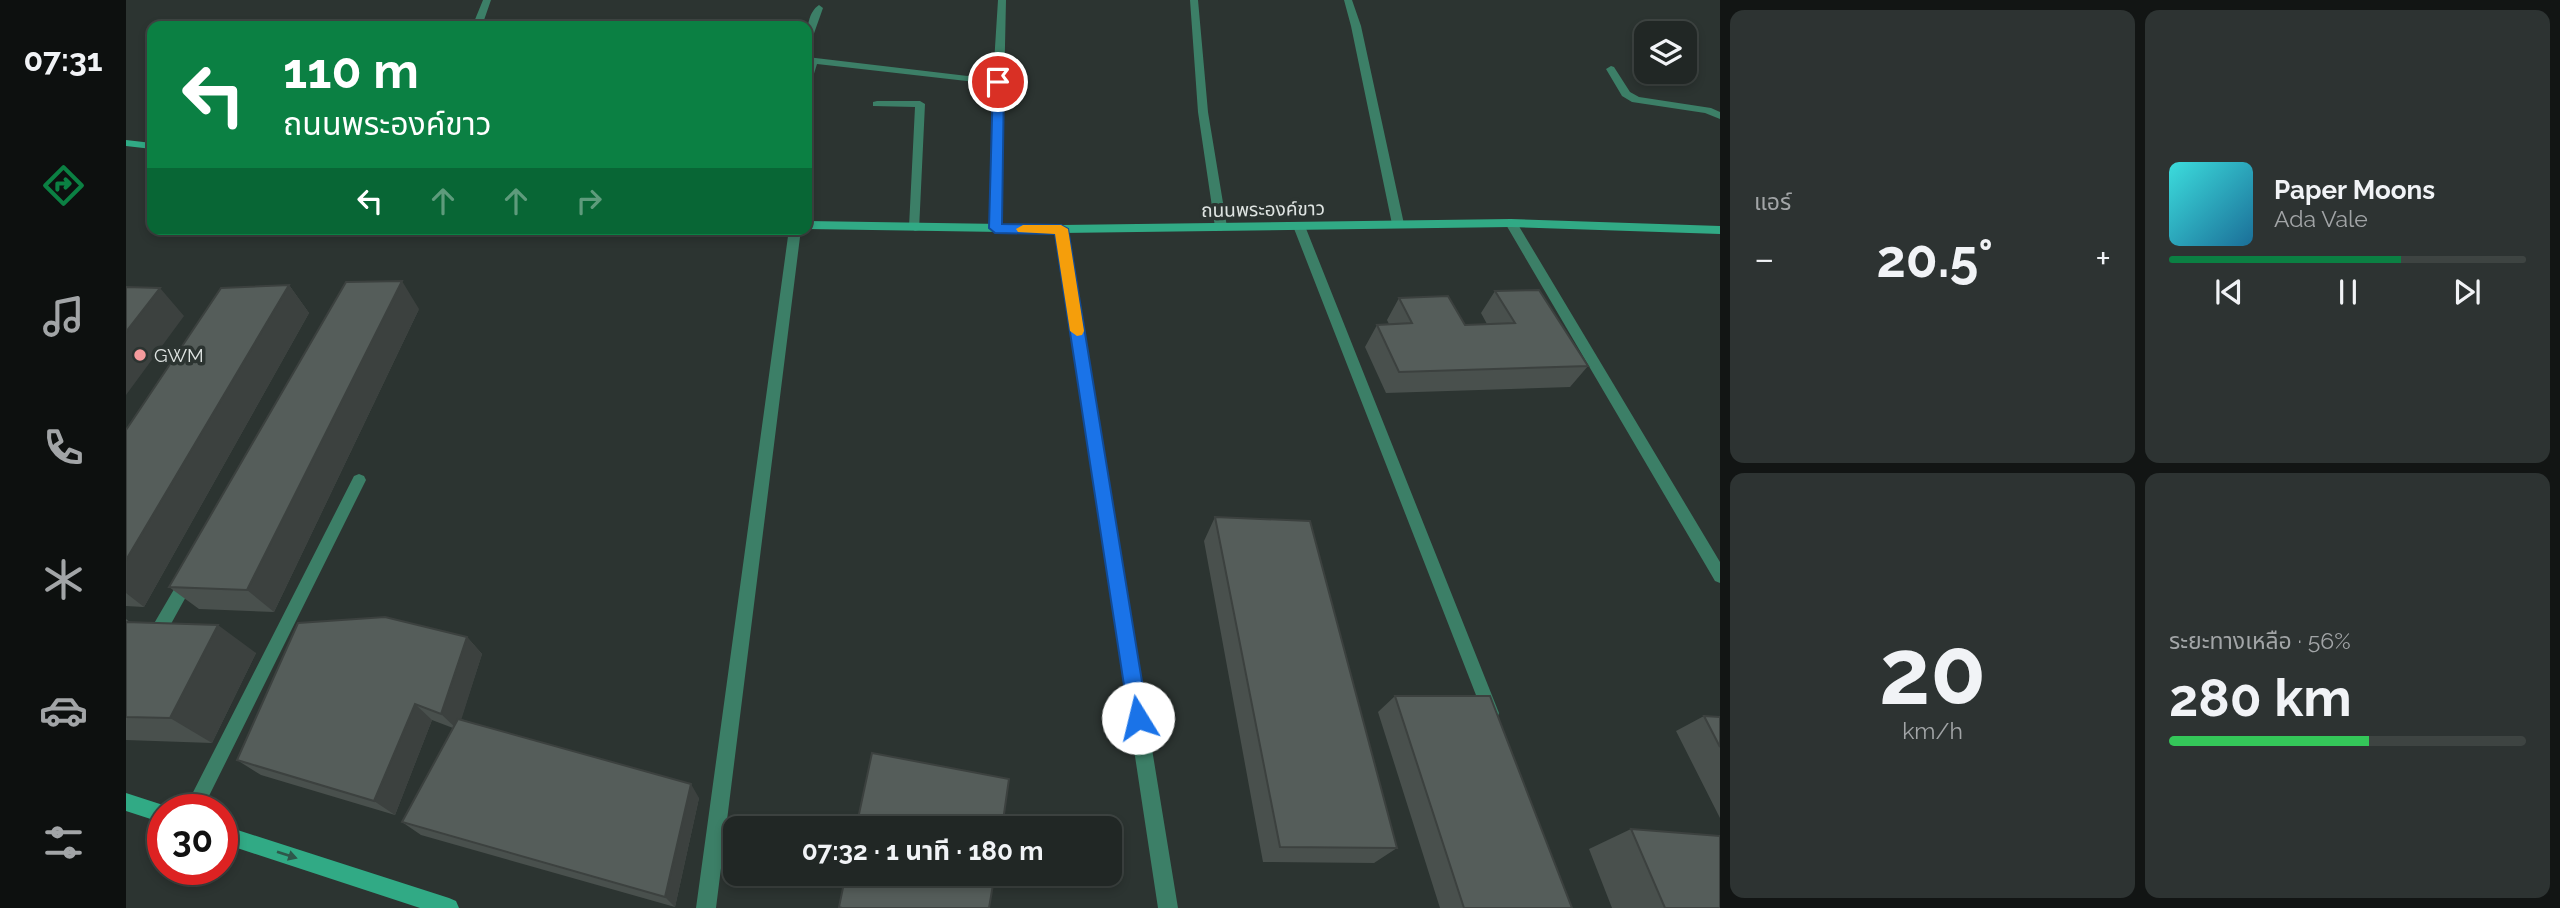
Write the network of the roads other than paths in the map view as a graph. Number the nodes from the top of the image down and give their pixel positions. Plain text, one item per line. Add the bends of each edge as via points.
1 (487, 0) edge
2 (1002, 0) edge
3 (1194, 0) edge
4 (1348, 0) edge
5 (820, 8) dead end
6 (479, 21) edge
7 (812, 27) edge
8 (812, 61) edge
9 (1611, 69) dead end
10 (998, 82) junction
11 (877, 104) dead end
12 (1720, 116) edge
13 (126, 143) edge
14 (147, 145) edge
15 (1511, 223) junction
16 (812, 225) edge
17 (1398, 225) junction
18 (1299, 226) junction
19 (915, 227) junction
20 (1221, 227) junction
21 (995, 228) junction
22 (1061, 229) junction
23 (1720, 230) edge
24 (794, 235) edge
25 (359, 480) dead end
26 (193, 570) edge
27 (1720, 576) edge
28 (146, 653) edge
29 (1497, 728) edge
30 (200, 794) edge
31 (126, 802) edge
32 (147, 809) edge
33 (238, 839) edge
34 (449, 908) edge
35 (706, 908) edge
36 (1168, 908) edge

1 - 6 street
2 - 10 street
3 - 20 street via 1203,112
4 - 17 street
5 - 7 street
8 - 10 street
9 - 12 street via 1626,94 1636,100
10 - 21 street
11 - 19 street via 920,104
13 - 14 street
15 - 17 street, ถนนพระองค์ขาว
15 - 23 street, ถนนพระองค์ขาว
15 - 27 street
16 - 19 street, ถนนพระองค์ขาว
17 - 18 street, ถนนพระองค์ขาว
18 - 20 street, ถนนพระองค์ขาว
18 - 29 street
19 - 21 street, ถนนพระองค์ขาว
20 - 22 street, ถนนพระองค์ขาว
21 - 22 street, ถนนพระองค์ขาว
22 - 36 street
24 - 35 street
25 - 30 street
26 - 28 street
31 - 32 street
33 -> 34 street

